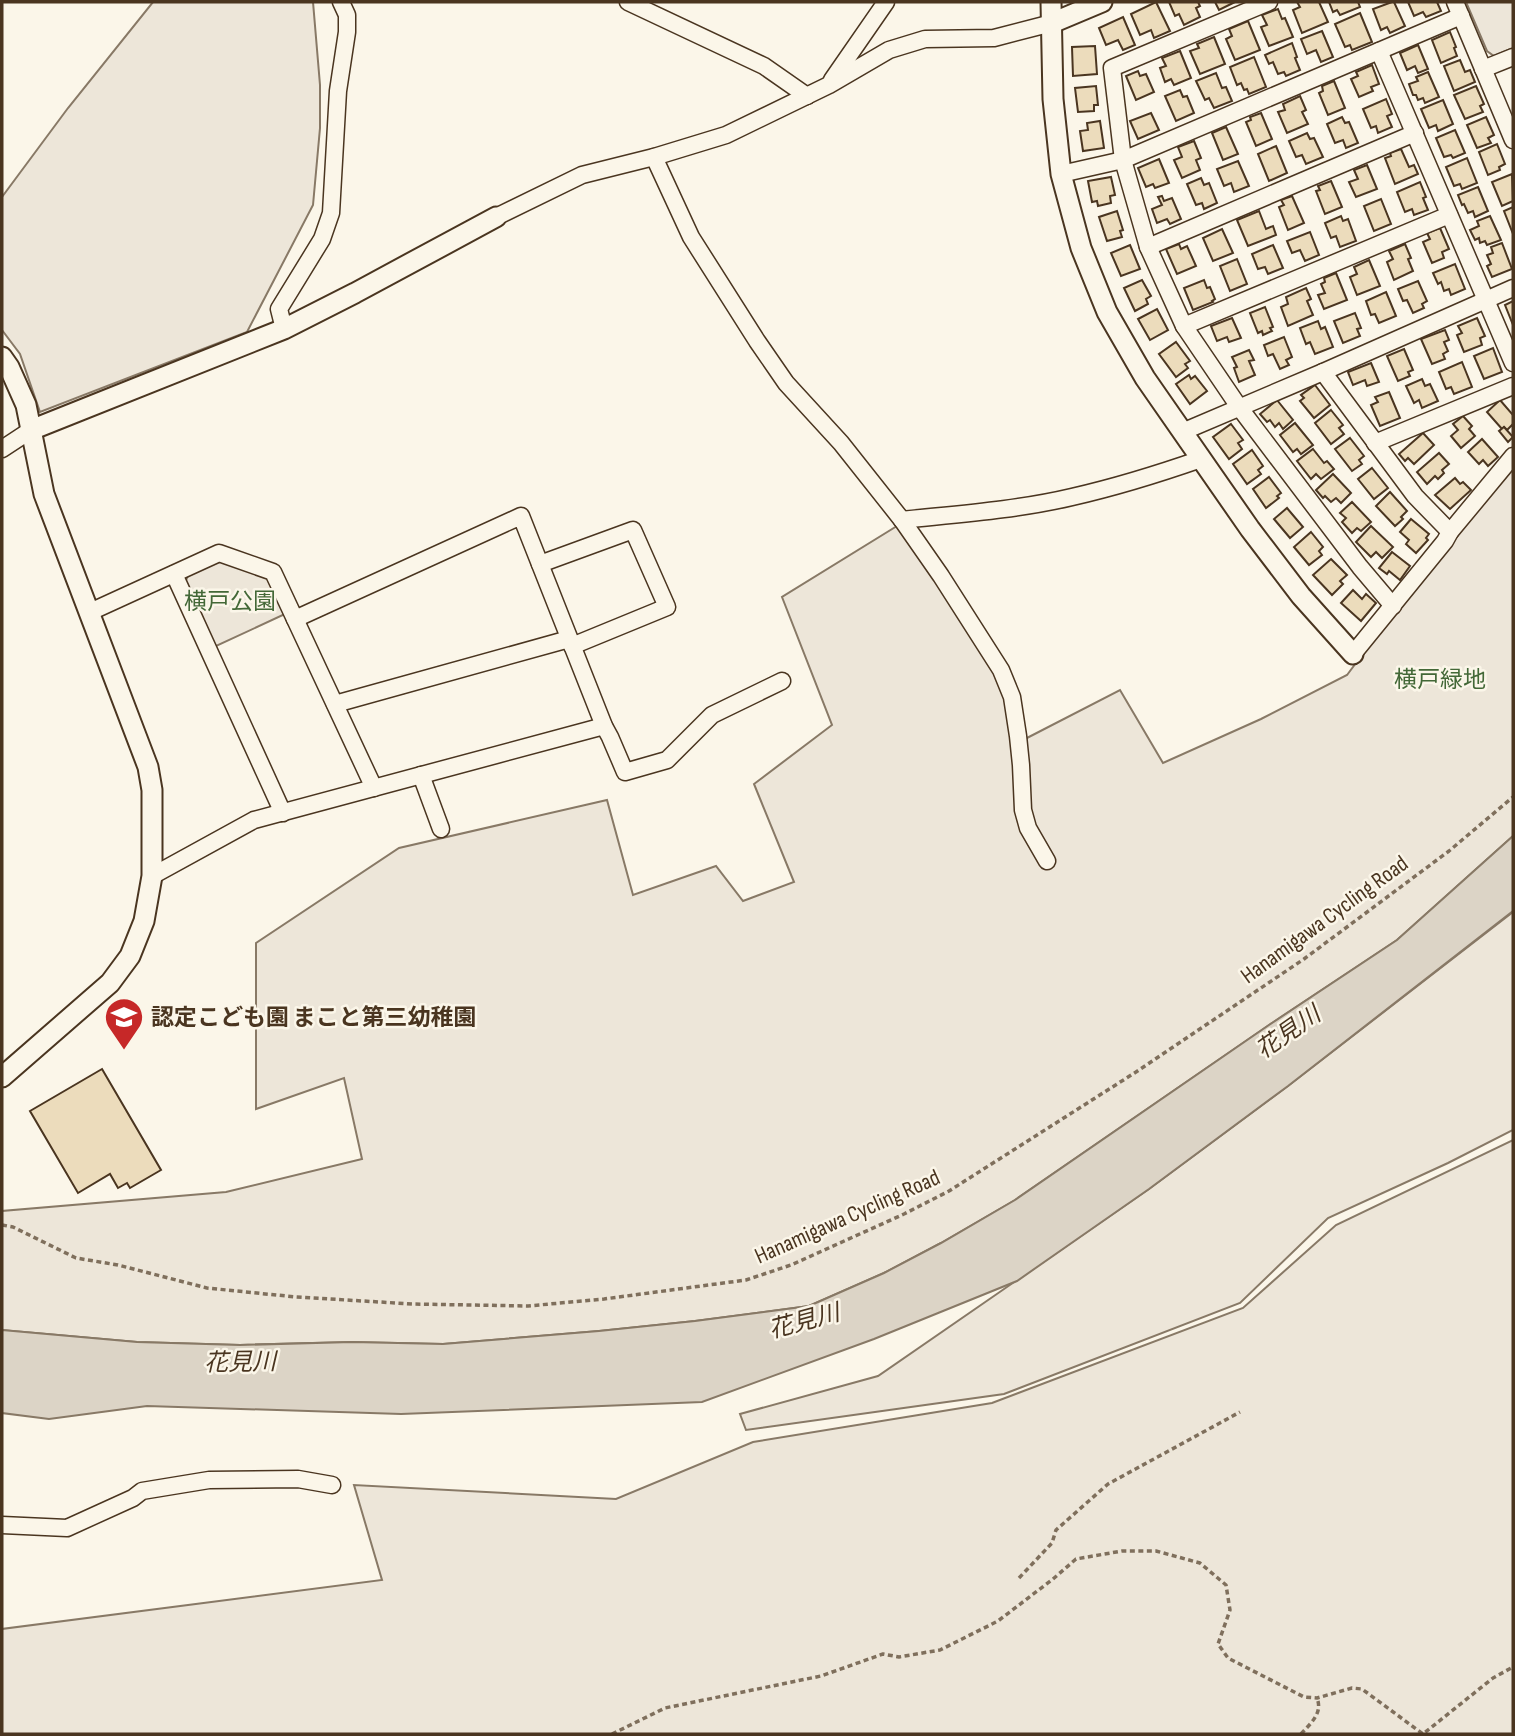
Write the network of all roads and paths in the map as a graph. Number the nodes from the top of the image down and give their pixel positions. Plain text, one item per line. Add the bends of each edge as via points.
1 (341, 2) edge
2 (628, 2) edge
3 (886, 2) edge
4 (1051, 2) edge
5 (1102, 2) edge
6 (1269, 2) edge
7 (1458, 9) edge
8 (1052, 23) junction
9 (1379, 51) junction
10 (1513, 57) edge
11 (1483, 69) junction
12 (829, 85) junction
13 (807, 96) junction
14 (1415, 134) junction
15 (1513, 140) edge
16 (654, 157) junction
17 (1123, 160) junction
18 (1061, 174) junction
19 (1449, 215) junction
20 (496, 216) joint
21 (1148, 247) junction
22 (1513, 288) edge
23 (1486, 299) junction
24 (1184, 326) junction
25 (284, 329) junction
26 (2, 357) edge
27 (1513, 363) edge
28 (1323, 372) junction
29 (1513, 386) edge
30 (1239, 407) junction
31 (31, 430) junction
32 (1182, 432) junction
33 (1375, 443) junction
34 (2, 449) edge
35 (1513, 456) edge
36 (1201, 459) junction
37 (902, 520) junction
38 (1450, 533) junction
39 (540, 564) junction
40 (174, 574) junction
41 (1393, 606) junction
42 (90, 612) junction
43 (295, 619) junction
44 (570, 642) junction
45 (1353, 654) joint
46 (782, 681) dead end
47 (335, 704) junction
48 (604, 726) junction
49 (421, 775) junction
50 (374, 788) junction
51 (1513, 797) edge
52 (283, 813) junction
53 (441, 829) dead end
54 (1047, 861) dead end
55 (152, 876) junction
56 (2, 1077) edge
57 (2, 1225) edge
58 (1240, 1412) dead end
59 (332, 1485) dead end
60 (2, 1524) edge
61 (1019, 1578) dead end
62 (1513, 1667) edge
63 (1317, 1698) junction
64 (612, 1734) edge
65 (1301, 1734) edge
66 (1423, 1734) edge

1 - 25 street via 347,32 338,91 331,212 322,239 279,309
2 - 13 street via 764,66
3 - 12 street
4 - 8 street
5 - 8 street
6 - 17 street via 1112,68
7 - 9 street
7 - 11 street
8 - 12 street via 994,38 925,39 889,50
8 - 18 street via 1053,99
9 - 14 street
9 - 17 street
10 - 11 street
11 - 15 street
12 - 13 street
13 - 16 street via 726,135
14 - 19 street
14 - 21 street
16 - 20 street via 582,175
16 - 37 street via 691,237 779,373
17 - 18 street
17 - 21 street
18 - 32 street via 1081,248 1107,312
19 - 23 street
19 - 24 street
20 - 25 street
21 - 24 street
22 - 23 street
23 - 27 street
23 - 28 street
24 - 30 street
25 - 31 street
26 - 31 street via 26,405
28 - 30 street
28 - 33 street
29 - 33 street
30 - 32 street
30 - 41 street
31 - 34 street
31 - 42 street via 44,494
32 - 36 street
33 - 38 street
35 - 38 street
36 - 37 street via 1071,498
36 - 45 street via 1301,596
37 - 54 street via 1001,670 1012,697 1023,810
38 - 41 street
39 - 43 street via 521,516
39 - 44 street
39 - 44 street via 633,530 667,607
40 - 42 street
40 - 43 street via 219,553 273,572
40 - 52 street
41 - 45 street
42 - 55 street via 148,767
43 - 47 street
44 - 47 street
44 - 48 street
46 - 48 street via 712,715 667,760 625,772
47 - 50 street
48 - 49 street
49 - 50 street
49 - 53 street
50 - 52 street
51 - 57 path, Hanamigawa Cycling Road via 1304,959 959,1185 850,1239 746,1280 528,1306 296,1297 206,1288 76,1258
52 - 55 street via 254,820
55 - 56 street via 145,920 131,956 110,983
58 - 61 path via 1108,1484 1056,1530 1052,1543
59 - 60 street via 298,1479 209,1480 142,1491 67,1528
62 - 66 path
63 - 64 path via 1304,1696 1228,1658 1218,1644 1230,1610 1226,1585 1200,1563 1156,1551 1122,1551 1076,1559 998,1621 940,1650 900,1657 883,1654 821,1676 665,1708
63 - 65 path via 1317,1714
63 - 66 path via 1362,1689

